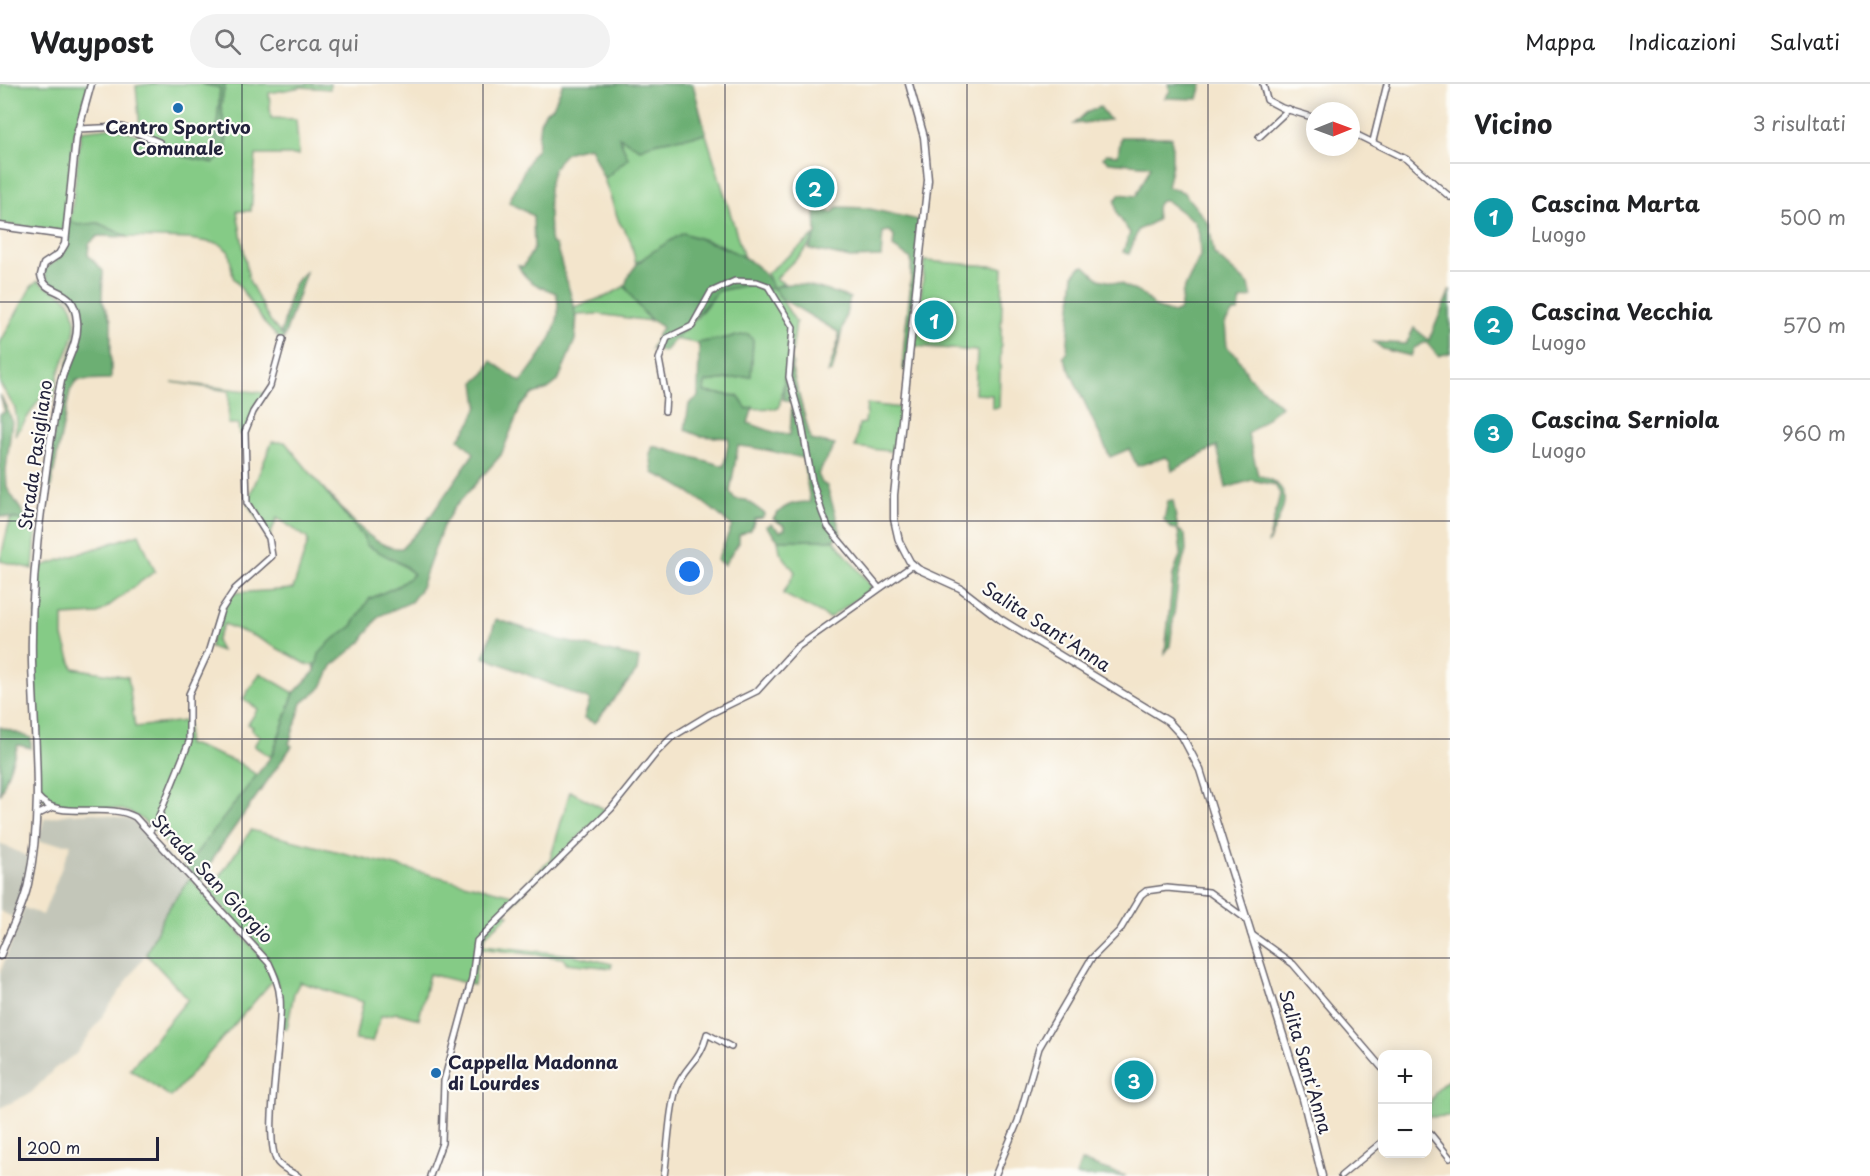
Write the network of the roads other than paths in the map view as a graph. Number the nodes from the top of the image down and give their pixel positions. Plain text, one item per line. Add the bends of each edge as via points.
1 (91, 84) edge
2 (909, 84) edge
3 (1263, 84) edge
4 (1387, 84) edge
5 (1290, 109) junction
6 (1306, 115) edge
7 (78, 129) junction
8 (1360, 136) edge
9 (1259, 137) dead end
10 (1373, 141) junction
11 (159, 142) dead end
12 (1450, 197) edge
13 (0, 226) edge
14 (64, 235) junction
15 (283, 339) dead end
16 (665, 411) dead end
17 (913, 564) junction
18 (879, 588) junction
19 (38, 797) junction
20 (51, 808) junction
21 (37, 815) junction
22 (150, 832) junction
23 (1246, 919) junction
24 (1251, 934) junction
25 (0, 956) edge
26 (730, 1047) dead end
27 (1378, 1062) edge
28 (1432, 1136) edge
29 (1378, 1146) edge
30 (1450, 1158) edge
31 (298, 1176) edge
32 (430, 1176) edge
33 (664, 1176) edge
34 (995, 1176) edge
35 (1322, 1176) edge
36 (1341, 1176) edge

1 - 7 street
2 - 17 street, Salita Sant'Anna via 924,137 928,180 894,508 899,542
3 - 5 street via 1267,100
4 - 10 street
5 - 6 street
5 - 9 street
7 - 11 street via 122,127
7 - 14 street
8 - 10 street
10 - 12 street via 1406,159
13 - 14 street
14 - 19 street, Strada Pasigliano via 63,250 44,264 41,275 49,288 71,299 78,328 61,382 39,532 32,660
15 - 22 street via 270,386 245,432 247,503 269,538 272,556 229,596 221,610 208,653 189,694 189,742
16 - 18 street via 659,359 667,338 692,326 711,292 735,282 768,286 794,328 789,377 822,512 828,527
17 - 18 street
17 - 23 street, Salita Sant'Anna via 960,588 1000,619 1175,727 1192,750 1200,770
18 - 32 street via 796,648 757,691 672,737 611,809 477,941 472,978 442,1092 442,1143
19 - 20 street
19 - 21 street, Strada Pasigliano
20 - 21 street, Strada San Giorgio
20 - 22 street, Strada San Giorgio via 123,812 135,817
21 - 25 street, Strada Pasigliano via 28,886
22 - 31 street, Strada San Giorgio via 256,947 276,978 280,1000 272,1107 274,1154 281,1166
23 - 24 street, Salita Sant'Anna
23 - 34 street via 1219,897 1203,891 1167,888 1141,895 1120,930 1091,958 1039,1048 1018,1120
24 - 27 street via 1293,964
24 - 35 street, Salita Sant'Anna via 1303,1099
26 - 33 street via 707,1031 704,1049 676,1088
28 - 30 street
29 - 36 street

